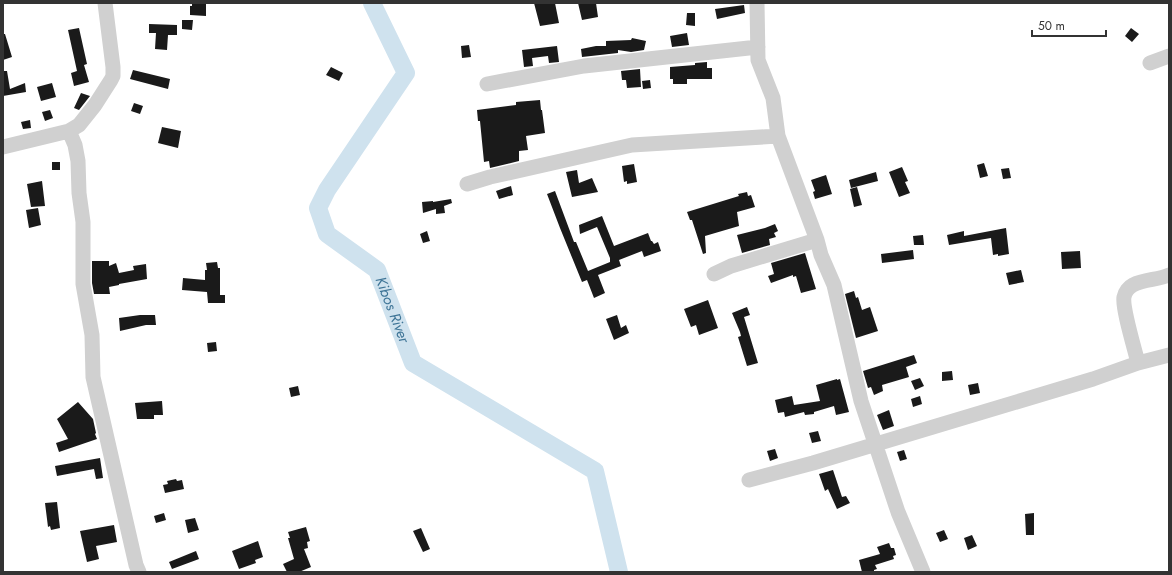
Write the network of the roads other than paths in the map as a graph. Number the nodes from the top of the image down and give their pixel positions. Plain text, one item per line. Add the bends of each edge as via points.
1 (105, 3) edge
2 (757, 3) edge
3 (758, 47) junction
4 (1169, 56) edge
5 (1150, 63) dead end
6 (486, 84) dead end
7 (69, 131) junction
8 (778, 136) junction
9 (3, 147) edge
10 (467, 184) dead end
11 (817, 240) junction
12 (714, 274) dead end
13 (1169, 275) edge
14 (1169, 355) edge
15 (1138, 363) junction
16 (875, 443) junction
17 (749, 480) dead end
18 (139, 572) edge
19 (922, 572) edge

1 - 7 street via 113,76 87,116
2 - 3 street
3 - 6 street via 584,66
3 - 8 street via 758,60 773,98
4 - 5 street
7 - 9 street
7 - 18 street via 76,145 78,161 83,222 83,284 92,335 93,377
8 - 10 street via 632,145
8 - 11 street
11 - 12 street via 731,266
11 - 16 street via 834,285 861,402
13 - 15 street via 1133,285 1124,296
14 - 15 street
15 - 16 street via 1093,379
16 - 17 street
16 - 19 street via 898,512

